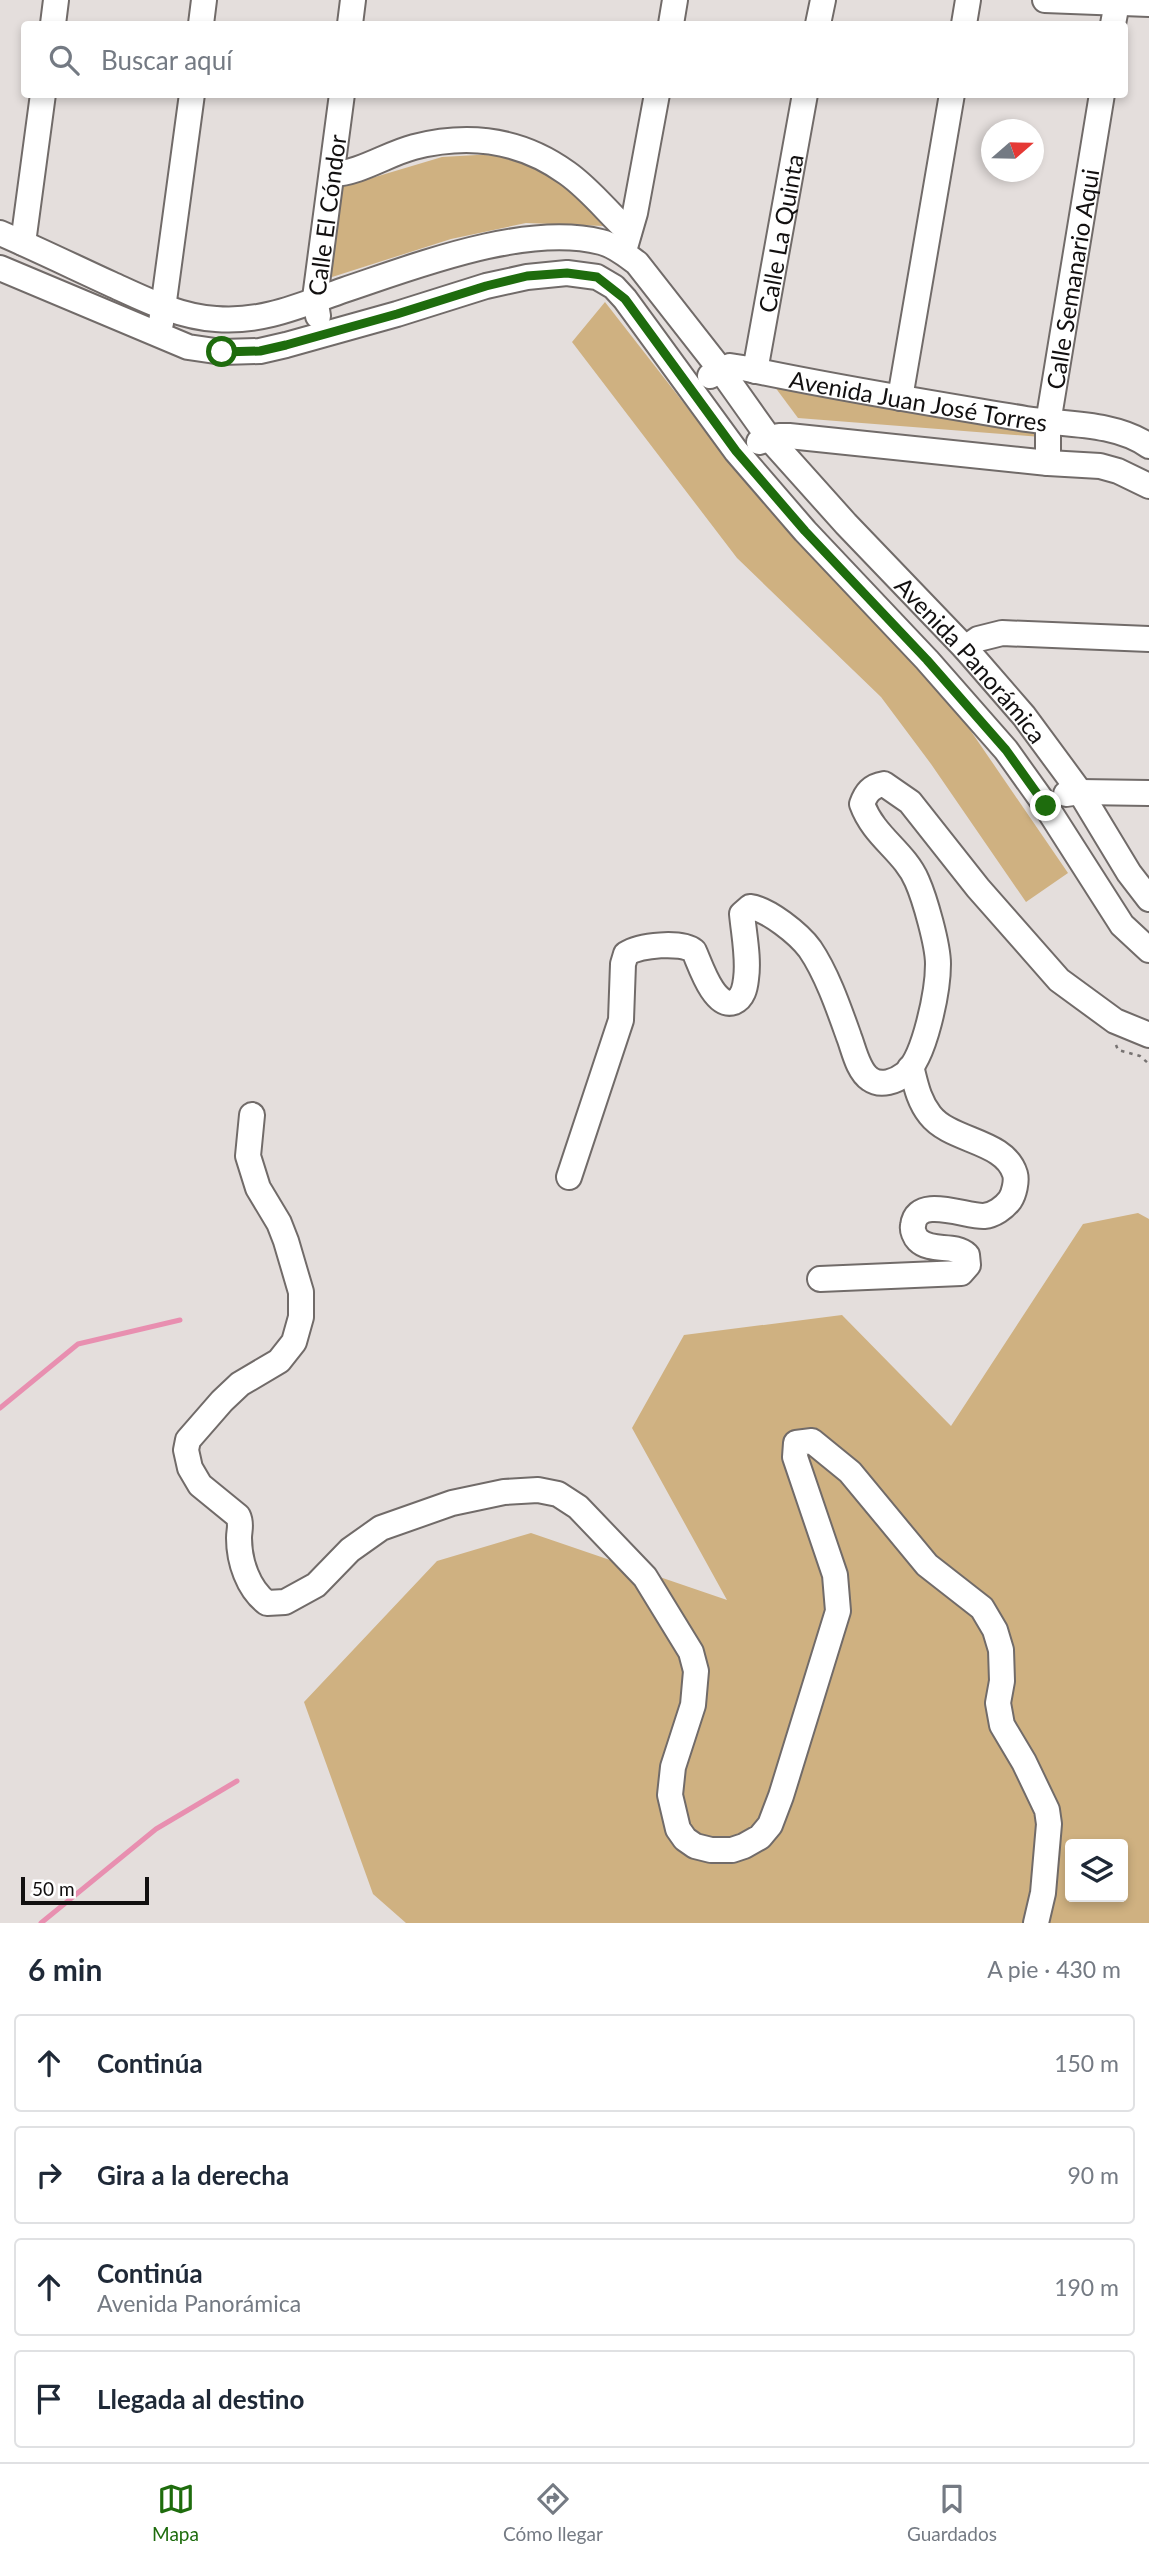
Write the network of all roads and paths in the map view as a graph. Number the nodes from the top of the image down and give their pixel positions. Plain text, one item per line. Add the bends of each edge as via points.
1 (56, 0) edge
2 (204, 0) edge
3 (353, 0) edge
4 (675, 0) edge
5 (822, 0) edge
6 (968, 0) edge
7 (1045, 0) edge
8 (1149, 4) edge
9 (1115, 14) edge
10 (53, 21) edge
11 (201, 21) edge
12 (350, 21) edge
13 (672, 21) edge
14 (818, 21) edge
15 (964, 21) edge
16 (42, 98) edge
17 (191, 98) edge
18 (342, 98) edge
19 (656, 98) edge
20 (804, 98) edge
21 (951, 98) edge
22 (1101, 98) edge
23 (332, 174) junction
24 (0, 233) edge
25 (23, 243) junction
26 (626, 243) junction
27 (0, 268) edge
28 (606, 281) junction
29 (315, 301) junction
30 (165, 307) junction
31 (158, 334) junction
32 (321, 335) junction
33 (720, 369) junction
34 (755, 370) junction
35 (691, 389) junction
36 (901, 398) junction
37 (1048, 423) junction
38 (769, 438) junction
39 (1149, 446) edge
40 (736, 451) junction
41 (1048, 463) junction
42 (1149, 486) edge
43 (1149, 639) edge
44 (965, 648) junction
45 (1080, 792) junction
46 (1149, 793) edge
47 (1046, 806) junction
48 (1149, 899) edge
49 (1149, 950) edge
50 (1149, 1035) edge
51 (910, 1068) junction
52 (253, 1115) dead end
53 (569, 1177) dead end
54 (820, 1279) dead end
55 (1035, 1923) edge

1 - 10 street
2 - 11 street
3 - 12 street
4 - 13 street
5 - 14 street
6 - 15 street
7 - 9 street
8 - 9 street
16 - 25 street
17 - 30 street
18 - 23 street, Calle El Cóndor
19 - 26 street
20 - 34 street, Calle La Quinta
21 - 36 street
22 - 37 street, Calle Semanario Aqui
23 - 26 street, Avenida Panorámica via 445,141 494,142 546,160 568,174
23 - 29 street, Calle El Cóndor
24 - 25 street
25 - 30 street
26 - 28 street
26 - 29 street via 549,236 512,240
26 - 33 street, Avenida Panorámica
27 - 31 street
28 - 32 street via 575,273 527,276
28 - 35 street, Avenida Panorámica via 625,299
29 - 30 street via 248,320 191,316
29 - 32 street, Calle El Cóndor
30 - 31 street
31 - 32 street via 188,347 222,352 260,351
33 - 34 street, Avenida Juan José Torres
33 - 35 street
33 - 38 street, Avenida Panorámica
34 - 36 street, Avenida Juan José Torres
35 - 40 street, Avenida Panorámica
36 - 37 street, Avenida Juan José Torres
37 - 39 street, Avenida Juan José Torres via 1115,431
37 - 41 street, Calle Semanario Aqui
38 - 40 street, Avenida Juan José Torres
38 - 41 street, Avenida Juan José Torres via 789,436
38 - 44 street, Avenida Panorámica
40 - 47 street, Avenida Panorámica via 997,740
41 - 42 street, Avenida Juan José Torres via 1100,466
43 - 44 street via 1002,633
44 - 45 street, Avenida Panorámica via 1024,716
45 - 46 street
45 - 47 street via 1064,794
45 - 48 street, Avenida Panorámica
47 - 49 street, Avenida Panorámica via 1122,925
50 - 51 street via 1115,1021 1059,980 910,802 884,784 876,785 862,804 869,822 917,881 938,962 921,1050
51 - 53 street via 891,1082 870,1079 860,1066 809,948 781,922 750,907 742,914 747,977 737,1001 721,1000 694,951 682,944 626,954 621,1020
51 - 54 street via 931,1117 1006,1158 1015,1173 1012,1198 1000,1211 984,1216 935,1209 918,1214 915,1238 931,1247 961,1249 968,1255 968,1265 961,1273
52 - 55 street via 248,1156 258,1188 286,1241 301,1292 301,1317 294,1342 279,1361 240,1384 222,1401 188,1440 186,1450 200,1485 241,1521 241,1558 258,1597 267,1603 285,1602 316,1585 350,1550 381,1528 452,1503 504,1492 558,1494 578,1507 645,1577 691,1652 696,1671 693,1705 673,1767 670,1795 685,1839 695,1846 732,1850 760,1837 770,1825 838,1611 835,1575 795,1457 796,1443 811,1441 850,1472 927,1565 982,1608 995,1630 1001,1650 998,1703 1002,1725 1047,1810 1049,1824 1043,1893

